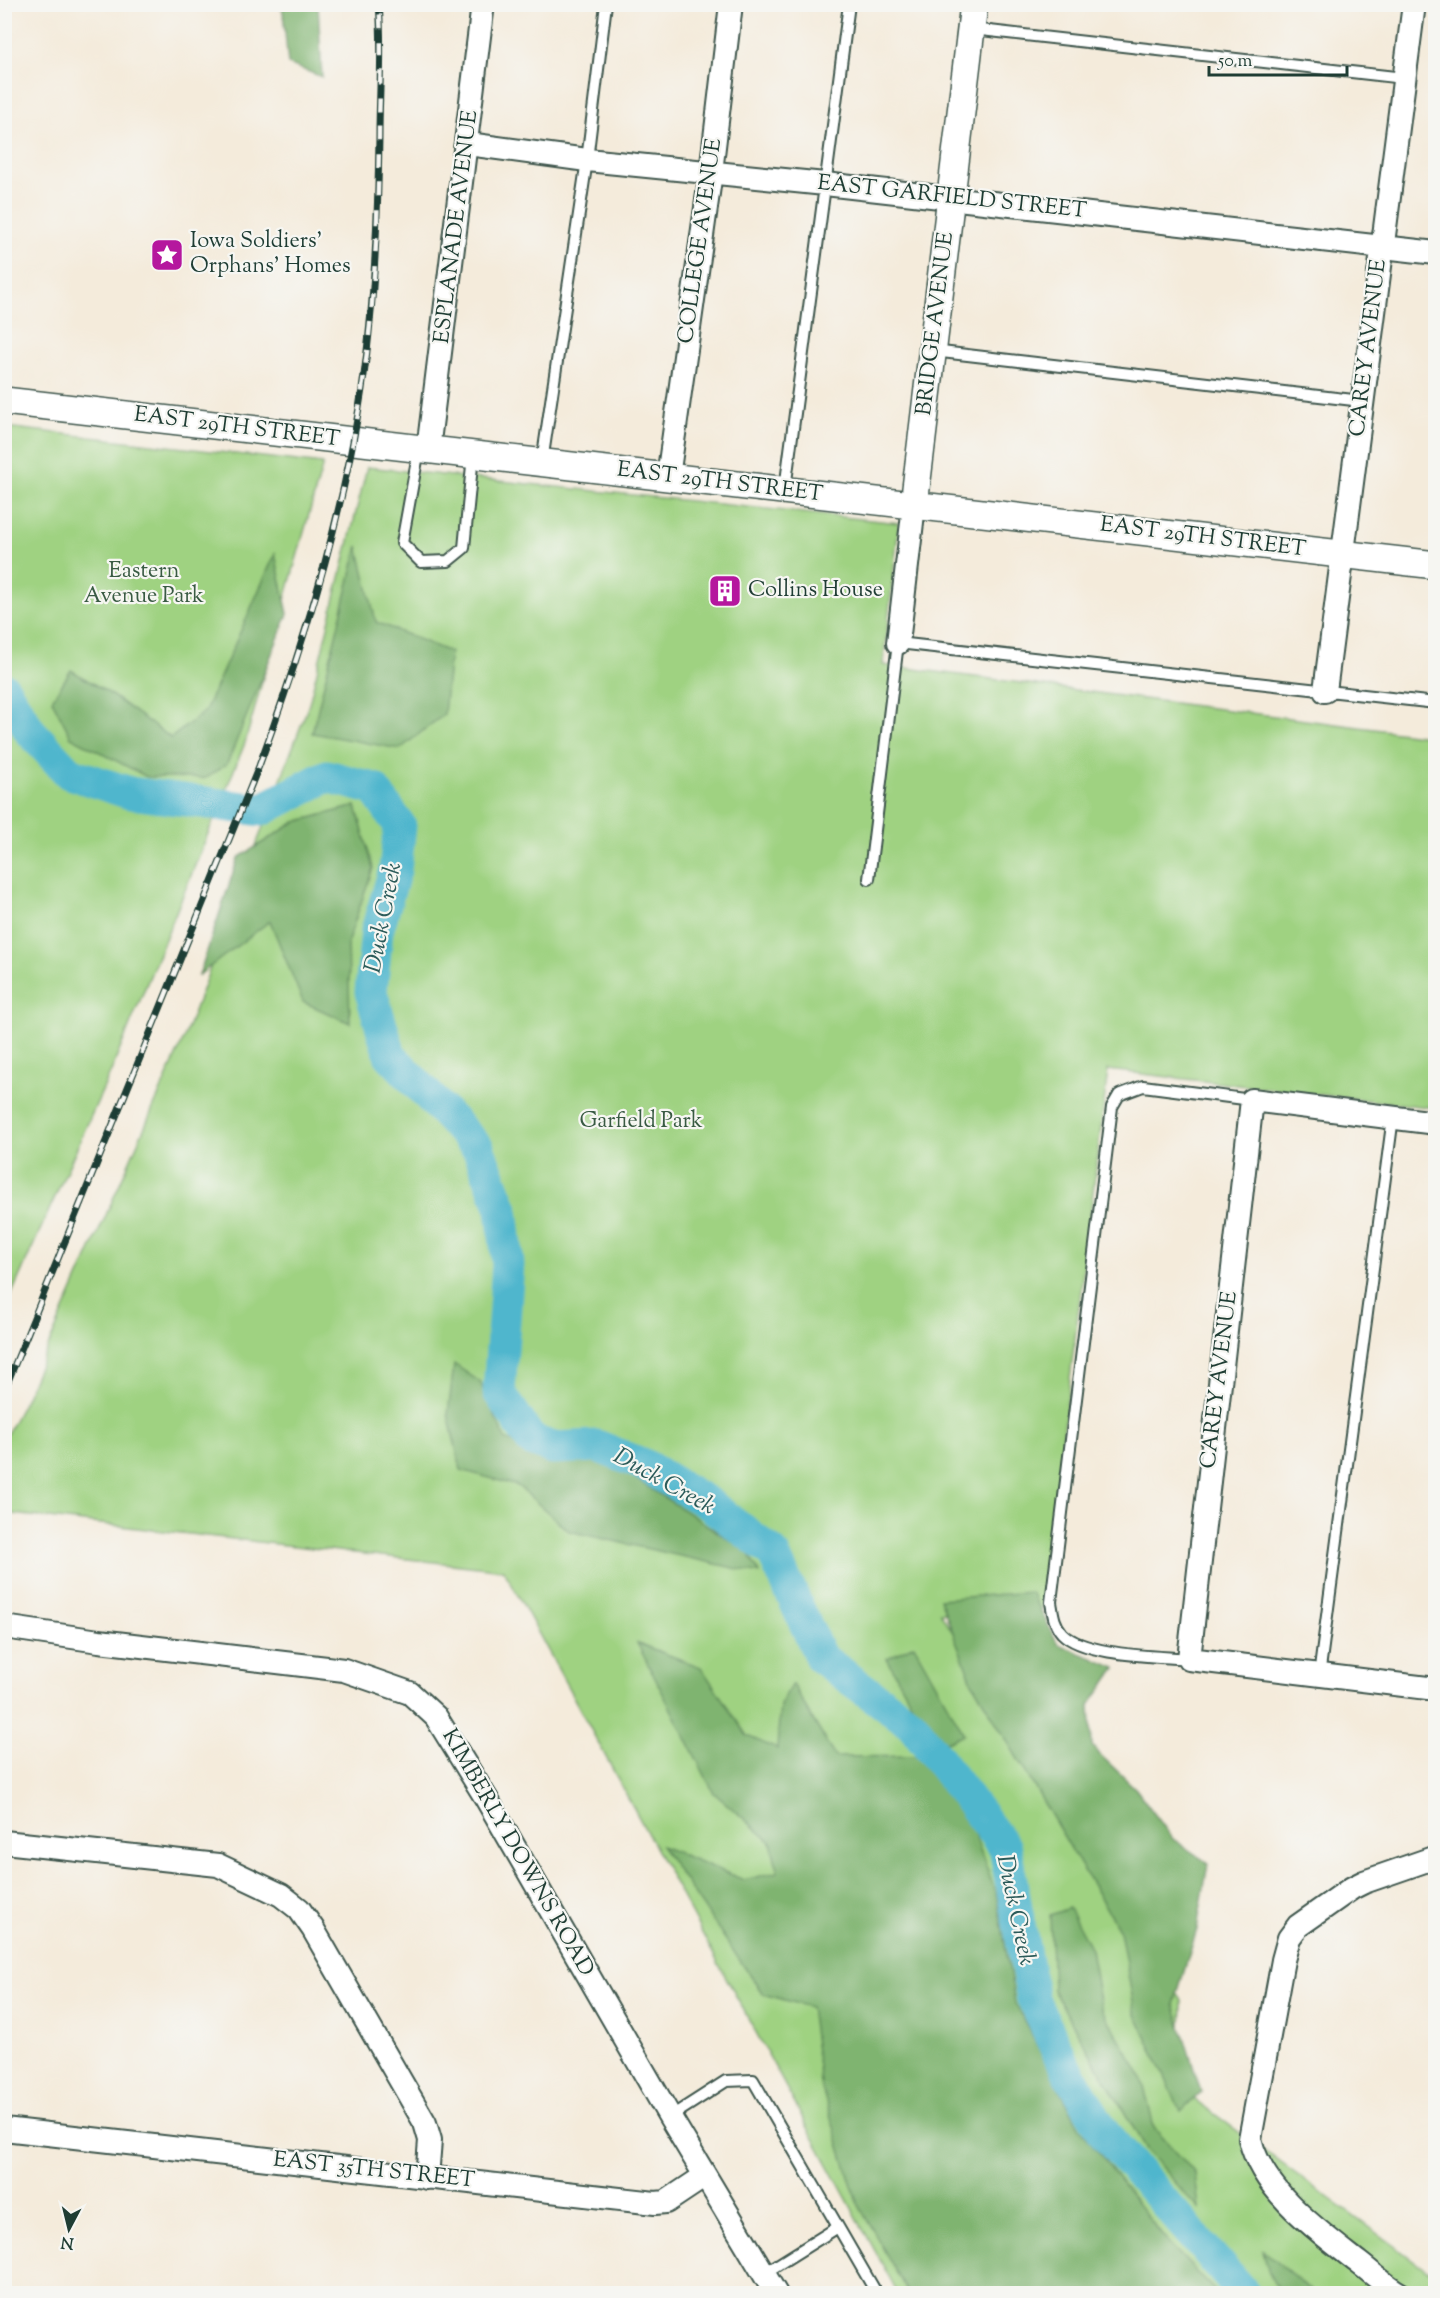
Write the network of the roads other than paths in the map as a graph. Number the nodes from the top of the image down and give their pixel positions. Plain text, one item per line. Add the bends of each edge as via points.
1 (483, 4) edge
2 (606, 4) edge
3 (731, 4) edge
4 (849, 4) edge
5 (1414, 4) edge
6 (973, 16) edge
7 (1404, 78) junction
8 (468, 144) junction
9 (587, 160) junction
10 (711, 172) junction
11 (825, 184) junction
12 (951, 198) junction
13 (1382, 247) junction
14 (1436, 253) edge
15 (933, 351) junction
16 (4, 401) edge
17 (1362, 401) junction
18 (424, 449) junction
19 (473, 455) junction
20 (542, 463) junction
21 (668, 477) junction
22 (785, 490) junction
23 (914, 505) junction
24 (1342, 554) junction
25 (1436, 565) edge
26 (898, 644) junction
27 (1325, 691) junction
28 (1436, 703) edge
29 (869, 879) dead end
30 (1252, 1100) junction
31 (1393, 1117) junction
32 (1436, 1123) edge
33 (4, 1627) edge
34 (1189, 1659) junction
35 (1319, 1676) junction
36 (1436, 1689) edge
37 (4, 1842) edge
38 (1436, 1857) edge
39 (670, 2117) junction
40 (4, 2129) edge
41 (705, 2176) junction
42 (427, 2178) junction
43 (838, 2227) junction
44 (763, 2274) junction
45 (1398, 2293) edge
46 (776, 2294) edge
47 (877, 2294) edge

1 - 8 street, ESPLANADE AVENUE
2 - 9 lane
3 - 10 street, COLLEGE AVENUE
4 - 11 lane
5 - 7 street, CAREY AVENUE
6 - 7 lane
6 - 12 street, BRIDGE AVENUE
7 - 13 street, CAREY AVENUE
8 - 9 street, EAST GARFIELD STREET
8 - 18 street, ESPLANADE AVENUE
9 - 10 street, EAST GARFIELD STREET
9 - 20 lane
10 - 11 street, EAST GARFIELD STREET
10 - 21 street, COLLEGE AVENUE
11 - 12 street, EAST GARFIELD STREET
11 - 22 lane
12 - 13 street, EAST GARFIELD STREET
12 - 15 street, BRIDGE AVENUE
13 - 14 street, EAST GARFIELD STREET
13 - 17 street, CAREY AVENUE
15 - 17 lane
15 - 23 street, BRIDGE AVENUE
16 - 18 street, EAST 29TH STREET
17 - 24 street, CAREY AVENUE
18 - 19 street, EAST 29TH STREET
18 - 19 lane via 402,543 421,562 447,561 464,548
19 - 20 street, EAST 29TH STREET
20 - 21 street, EAST 29TH STREET
21 - 22 street, EAST 29TH STREET
22 - 23 street, EAST 29TH STREET
23 - 24 street, EAST 29TH STREET
23 - 26 street, BRIDGE AVENUE
24 - 25 street, EAST 29TH STREET
24 - 27 street, CAREY AVENUE
26 - 27 lane
26 - 29 lane
27 - 28 lane
30 - 31 street
30 - 34 street, CAREY AVENUE
30 - 34 lane via 1143,1086 1119,1095 1112,1107 1051,1602 1054,1622 1074,1642 1092,1649
31 - 32 street
31 - 35 lane
33 - 39 street, KIMBERLY DOWNS ROAD via 344,1670 410,1693 436,1716 486,1797
34 - 35 street
35 - 36 street
37 - 42 street via 218,1865 280,1894 313,1929 426,2123 430,2140
38 - 45 street via 1352,1888 1299,1926 1289,1938 1250,2139 1254,2155 1305,2222
39 - 41 street, KIMBERLY DOWNS ROAD
39 - 43 lane via 726,2080 753,2080
40 - 42 street, EAST 35TH STREET
41 - 42 street, EAST 35TH STREET via 666,2202 655,2203
41 - 44 street, KIMBERLY DOWNS ROAD
43 - 44 lane
43 - 47 lane
44 - 46 street, KIMBERLY DOWNS ROAD

